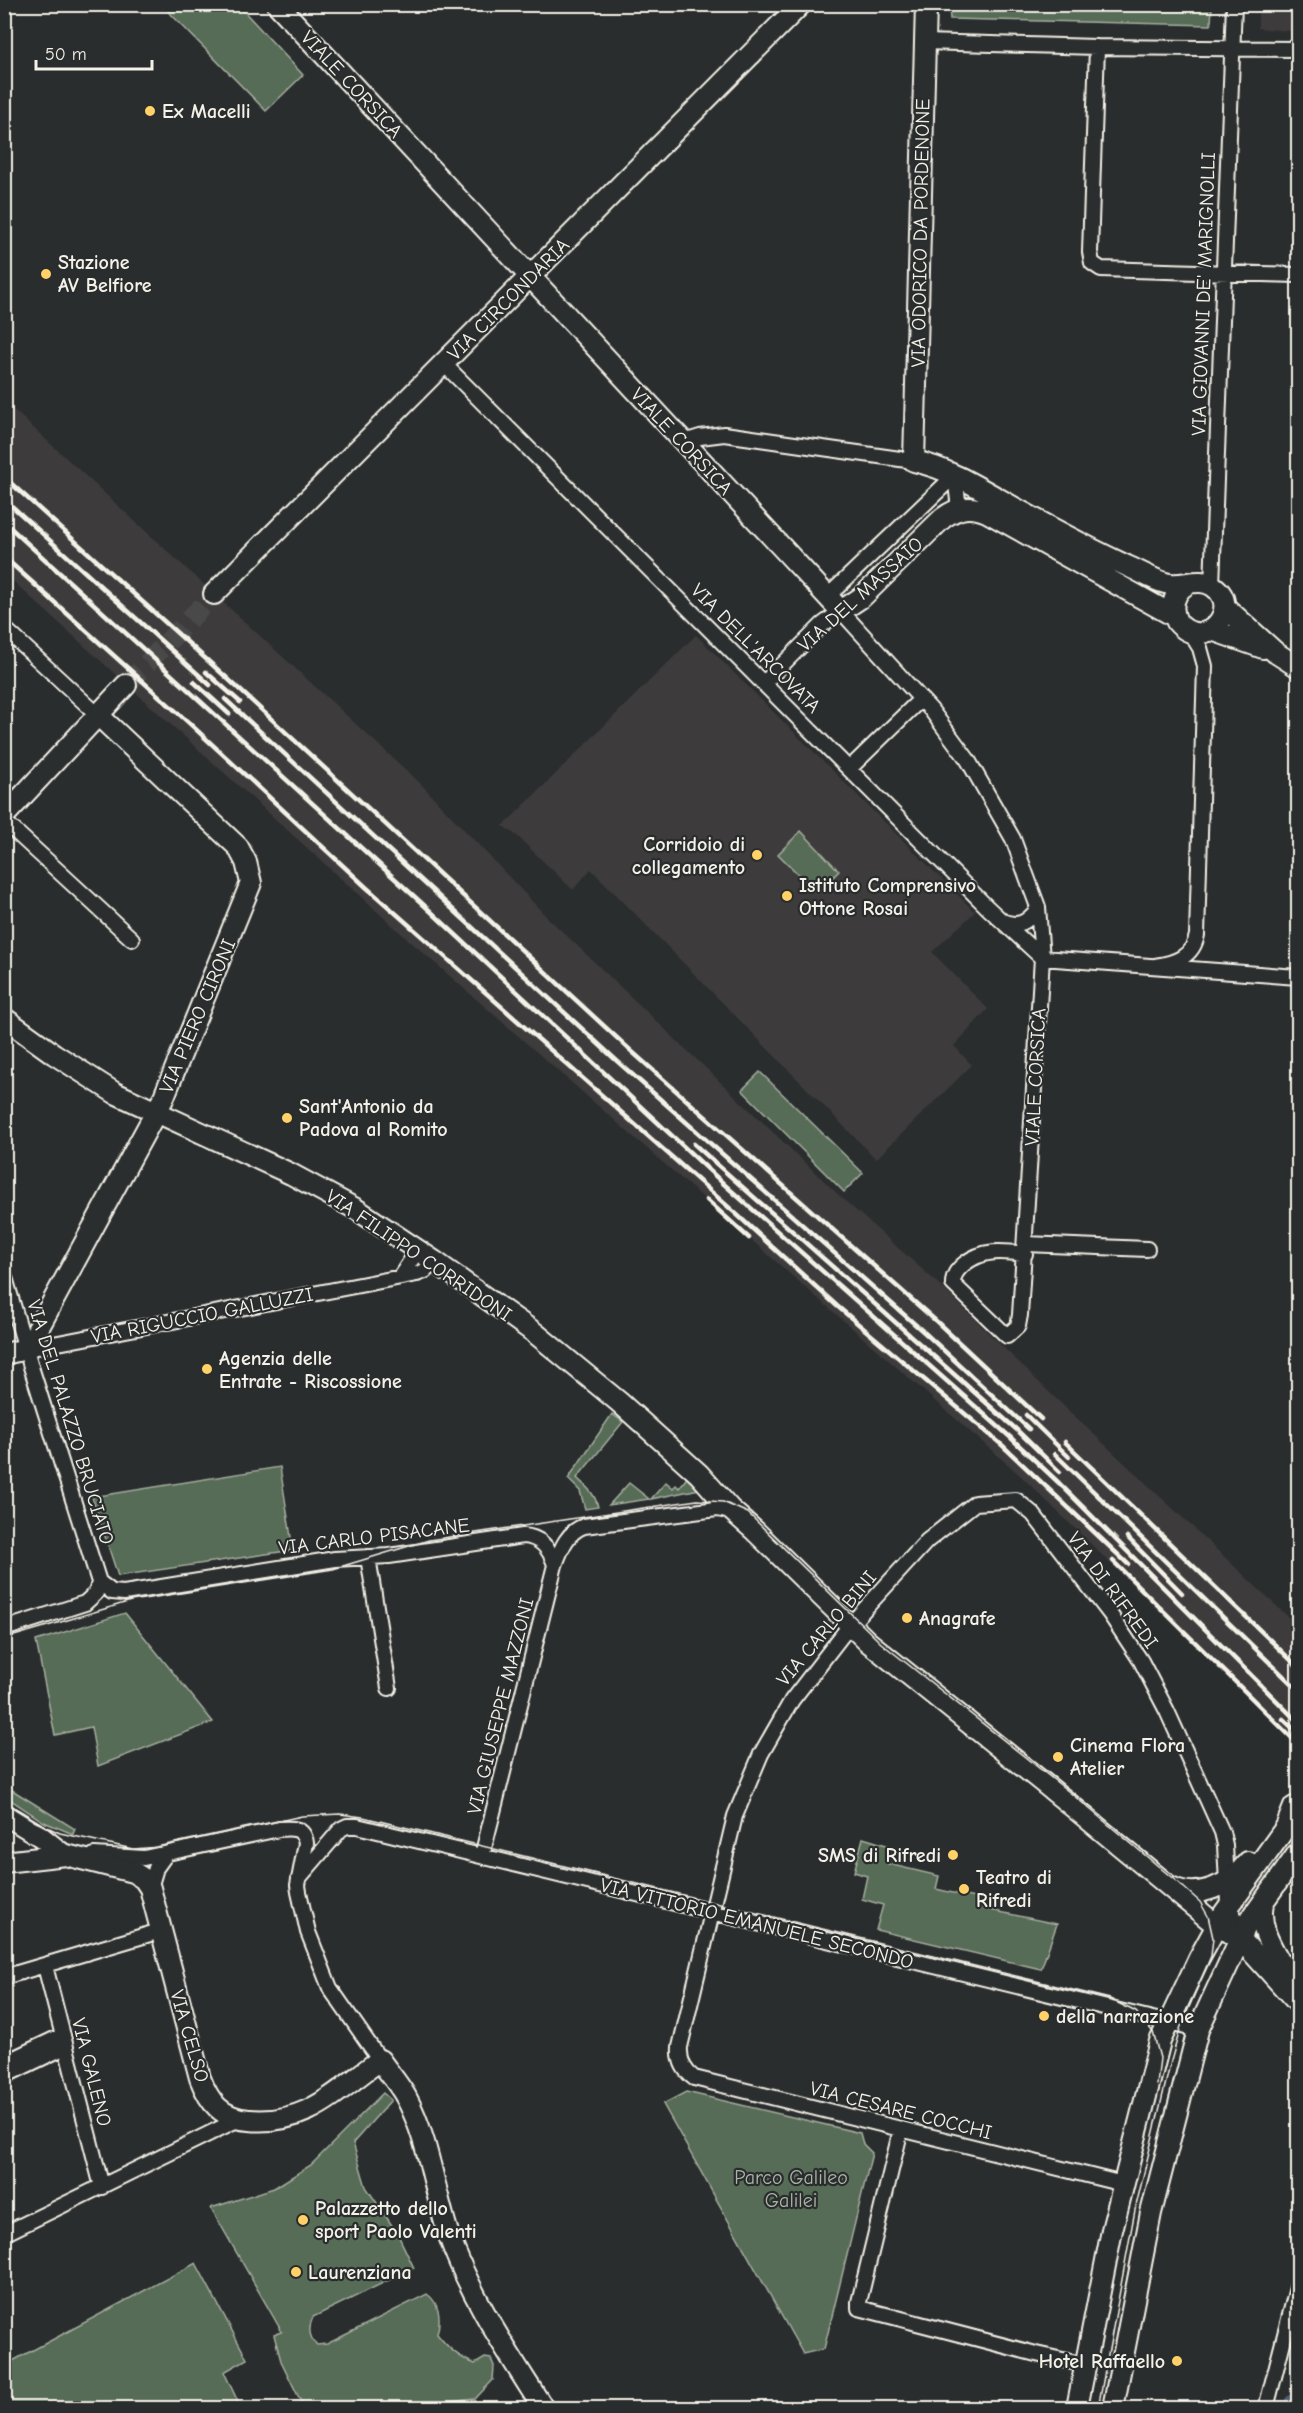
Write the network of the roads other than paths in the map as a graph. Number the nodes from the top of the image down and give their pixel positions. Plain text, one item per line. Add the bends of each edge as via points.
1 (277, 4) edge
2 (801, 4) edge
3 (926, 4) edge
4 (1234, 4) edge
5 (924, 42) junction
6 (1096, 47) junction
7 (1232, 49) junction
8 (1299, 49) edge
9 (1223, 272) junction
10 (1299, 275) edge
11 (530, 276) junction
12 (444, 364) junction
13 (684, 442) junction
14 (914, 461) junction
15 (955, 475) junction
16 (959, 508) junction
17 (1187, 584) junction
18 (1212, 585) junction
19 (214, 594) tunnel mouth
20 (827, 597) junction
21 (1225, 607) junction
22 (842, 612) junction
23 (1174, 615) junction
24 (4, 628) edge
25 (1212, 630) junction
26 (1190, 632) junction
27 (1276, 652) junction
28 (1299, 667) edge
29 (764, 683) junction
30 (126, 686) tunnel mouth
31 (921, 699) junction
32 (98, 715) junction
33 (850, 768) junction
34 (4, 816) edge
35 (4, 821) edge
36 (1038, 909) junction
37 (1002, 921) junction
38 (132, 939) dead end
39 (1042, 958) junction
40 (1155, 966) junction
41 (1299, 977) edge
42 (4, 1018) edge
43 (156, 1113) junction
44 (1025, 1249) junction
45 (1148, 1249) dead end
46 (426, 1256) junction
47 (4, 1274) edge
48 (400, 1277) junction
49 (27, 1349) junction
50 (4, 1354) edge
51 (1016, 1500) joint
52 (733, 1512) junction
53 (368, 1557) junction
54 (555, 1565) junction
55 (99, 1582) junction
56 (850, 1625) junction
57 (4, 1629) edge
58 (389, 1688) dead end
59 (1296, 1804) edge
60 (4, 1814) edge
61 (166, 1854) junction
62 (1299, 1854) edge
63 (65, 1855) junction
64 (482, 1856) junction
65 (1257, 1857) junction
66 (4, 1862) edge
67 (299, 1878) junction
68 (1227, 1883) junction
69 (1166, 1885) junction
70 (150, 1888) junction
71 (1263, 1903) junction
72 (1229, 1906) junction
73 (713, 1912) junction
74 (1217, 1925) junction
75 (160, 1931) junction
76 (1244, 1941) junction
77 (45, 1966) junction
78 (4, 1977) edge
79 (1299, 2001) edge
80 (1168, 2023) junction
81 (1198, 2030) junction
82 (64, 2041) junction
83 (680, 2059) joint
84 (380, 2060) junction
85 (4, 2063) edge
86 (4, 2076) edge
87 (239, 2119) junction
88 (901, 2129) junction
89 (1123, 2184) junction
90 (102, 2187) junction
91 (4, 2234) edge
92 (1299, 2284) edge
93 (1085, 2365) junction
94 (543, 2409) edge
95 (1077, 2409) edge
96 (1113, 2409) edge
97 (1266, 2409) edge

1 - 11 street, VIALE CORSICA
2 - 11 street, VIA CIRCONDARIA
3 - 5 street, VIA ODORICO DA PORDENONE
4 - 7 street, VIA GIOVANNI DE' MARIGNOLLI
5 - 6 street
5 - 14 street, VIA ODORICO DA PORDENONE
6 - 7 street
6 - 9 street via 1092,263 1101,269
7 - 8 street
7 - 9 street, VIA GIOVANNI DE' MARIGNOLLI
9 - 10 street
9 - 18 street, VIA GIOVANNI DE' MARIGNOLLI
11 - 12 street, VIA CIRCONDARIA
11 - 13 street, VIALE CORSICA
12 - 19 street, VIA CIRCONDARIA
12 - 29 street, VIA DELL'ARCOVATA
13 - 14 street via 724,434
13 - 20 street, VIALE CORSICA
14 - 15 street
15 - 16 street
15 - 17 street via 1077,543 1166,583
15 - 20 street, VIA DEL MASSAIO
16 - 22 street, VIA DEL MASSAIO via 938,522
16 - 23 street via 987,512
17 - 18 street via 1198,581
17 - 23 street via 1174,598
18 - 21 street
20 - 22 street, VIALE CORSICA
21 - 25 street
21 - 27 street
22 - 29 street, VIA DEL MASSAIO via 822,625
22 - 31 street, VIALE CORSICA
23 - 26 street via 1181,627
24 - 32 street
25 - 26 street
25 - 27 street
26 - 40 street via 1205,666 1197,935 1192,949 1182,959
27 - 28 street
29 - 33 street, VIA DELL'ARCOVATA
30 - 32 street
31 - 33 street
31 - 36 street, VIALE CORSICA via 981,780 1013,839
32 - 34 street
32 - 43 street, VIA PIERO CIRONI via 238,847 251,877 250,890
33 - 37 street, VIA DELL'ARCOVATA
35 - 38 street
36 - 37 street via 1019,924
36 - 39 street, VIALE CORSICA
37 - 39 street, VIA DELL'ARCOVATA
39 - 40 street
39 - 44 street, VIALE CORSICA
40 - 41 street
42 - 43 street, VIA FILIPPO CORRIDONI via 93,1080
43 - 46 street, VIA FILIPPO CORRIDONI via 291,1174 356,1209
43 - 49 street, VIA PIERO CIRONI
44 - 44 street, VIALE CORSICA via 983,1253 964,1264 953,1278 953,1284 1007,1336 1018,1326
44 - 45 street, VIALE CORSICA
46 - 48 street
46 - 48 street, VIA RIGUCCIO GALLUZZI via 425,1271
46 - 52 street, VIA FILIPPO CORRIDONI via 535,1333 588,1376 708,1482
47 - 49 street, VIA DEL PALAZZO BRUCIATO
48 - 49 street, VIA RIGUCCIO GALLUZZI
49 - 50 street, VIA RIGUCCIO GALLUZZI
49 - 55 street, VIA DEL PALAZZO BRUCIATO
51 - 56 street, VIA CARLO BINI via 975,1503 960,1513 927,1540
51 - 68 street, VIA DI RIFREDI via 1033,1514 1141,1661 1222,1832
52 - 54 street via 717,1509 584,1526 566,1541
52 - 56 street, VIA FILIPPO CORRIDONI
53 - 54 street, VIA CARLO PISACANE via 523,1536 545,1546
53 - 55 street, VIA CARLO PISACANE via 124,1593 110,1591
53 - 58 street
54 - 64 street, VIA GIUSEPPE MAZZONI
55 - 57 street via 95,1595 85,1604
56 - 69 street, VIA FILIPPO CORRIDONI
56 - 73 street, VIA CARLO BINI via 802,1684 761,1754 735,1816
59 - 65 street via 1279,1821
60 - 63 street
61 - 63 street via 139,1858
61 - 67 street via 279,1829 297,1829 306,1839
61 - 70 street via 156,1868
62 - 71 street
63 - 66 street
63 - 70 street via 133,1872
64 - 67 street, VIA VITTORIO EMANUELE SECONDO via 357,1826 345,1827
64 - 73 street, VIA VITTORIO EMANUELE SECONDO
65 - 68 street
65 - 72 street
67 - 84 street via 308,1932 330,1988
68 - 69 street via 1189,1892
68 - 72 street, VIA DI RIFREDI
69 - 74 street, VIA FILIPPO CORRIDONI
70 - 75 street, VIA CELSO
71 - 76 street
71 - 79 street via 1265,1933
72 - 74 street
72 - 76 street, VIA DI RIFREDI
73 - 80 street, VIA VITTORIO EMANUELE SECONDO
73 - 83 street, VIA CARLO BINI
74 - 76 street, VIA FILIPPO CORRIDONI
74 - 80 street
75 - 77 street
75 - 87 street, VIA CELSO via 204,2089 218,2109
76 - 79 street, VIA FILIPPO CORRIDONI
76 - 81 street
77 - 78 street
77 - 82 street, VIA GALENO
80 - 81 street, VIA VITTORIO EMANUELE SECONDO
80 - 89 street
81 - 96 street via 1151,2213
82 - 85 street
82 - 86 street
82 - 90 street, VIA GALENO
83 - 88 street, VIA CESARE COCCHI via 694,2078
84 - 87 street, VIA CELSO via 297,2116 269,2121
84 - 94 street via 416,2120 450,2237 470,2285
87 - 90 street
88 - 89 street, VIA CESARE COCCHI
88 - 93 street via 859,2308
89 - 93 street
90 - 91 street
92 - 97 street
93 - 95 street

